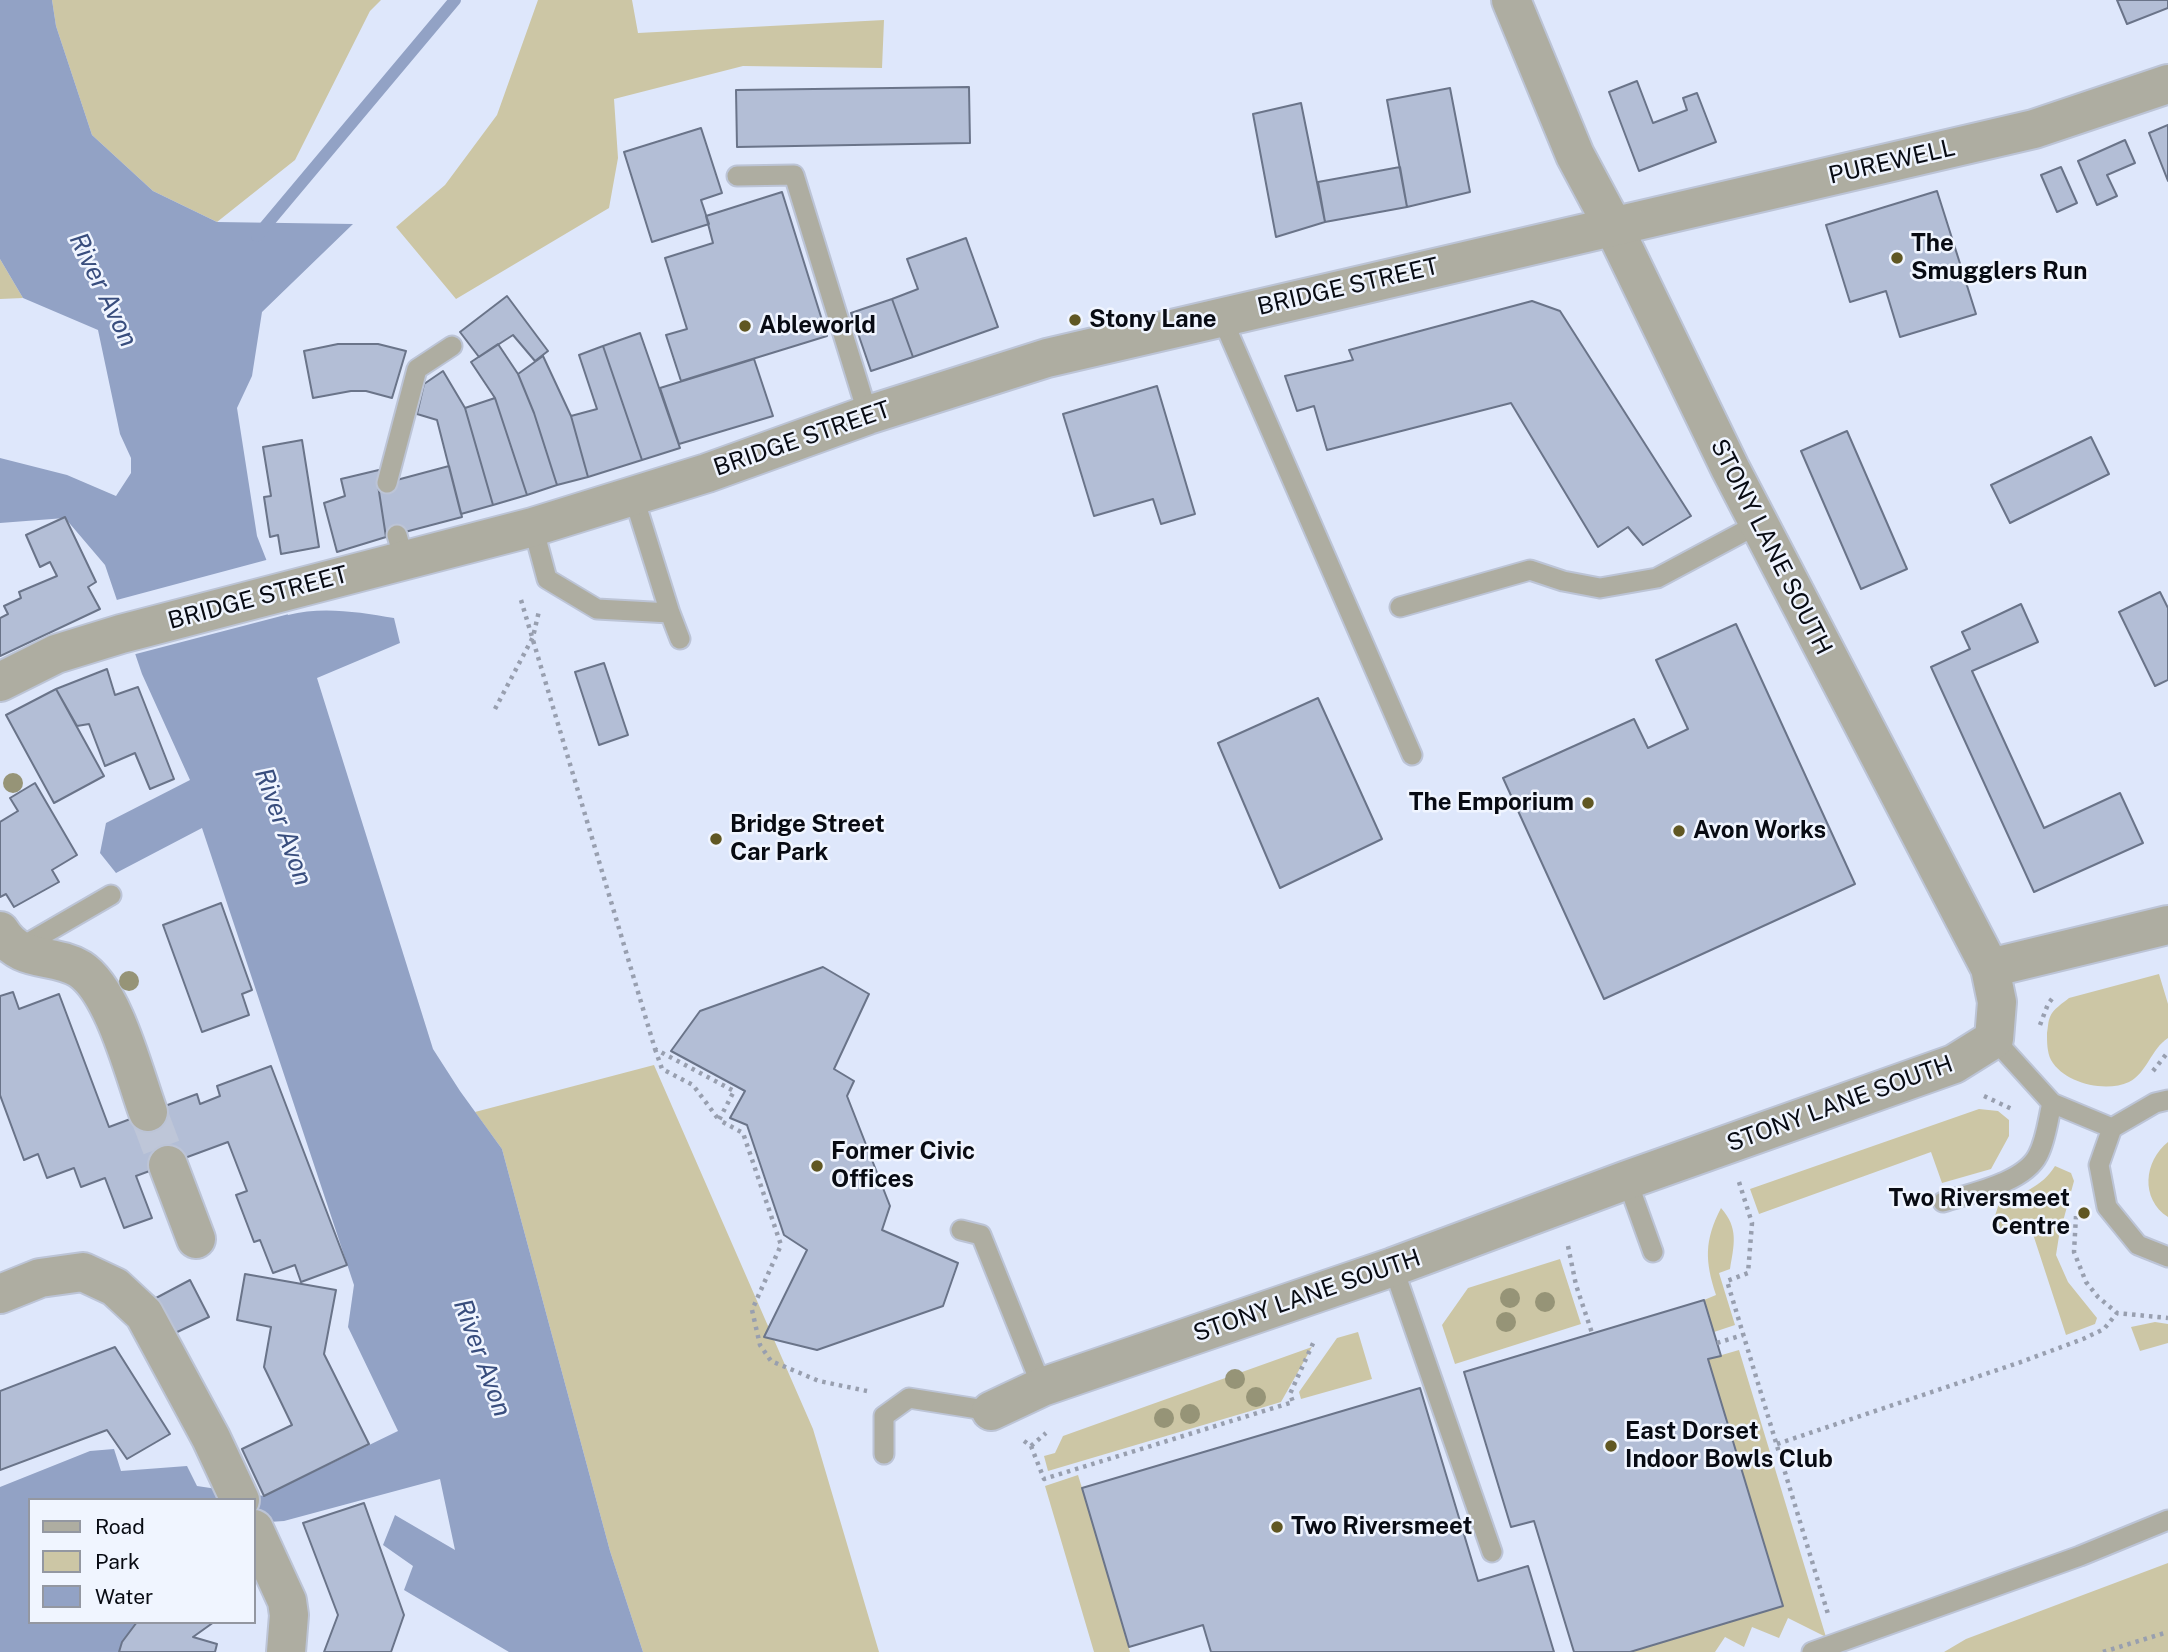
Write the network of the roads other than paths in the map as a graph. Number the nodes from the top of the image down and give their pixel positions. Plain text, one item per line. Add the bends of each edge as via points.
1 (1511, 0) edge
2 (2168, 84) edge
3 (737, 176) dead end
4 (1613, 226) junction
5 (1221, 316) junction
6 (452, 346) dead end
7 (868, 415) junction
8 (387, 482) dead end
9 (633, 495) junction
10 (1758, 524) junction
11 (533, 527) junction
12 (1400, 607) dead end
13 (670, 613) junction
14 (680, 639) dead end
15 (0, 682) edge
16 (1412, 755) dead end
17 (111, 895) dead end
18 (2168, 925) edge
19 (5, 947) edge
20 (1990, 968) junction
21 (1994, 1039) junction
22 (2168, 1100) edge
23 (2052, 1103) junction
24 (148, 1112) tunnel mouth
25 (2112, 1128) junction
26 (168, 1165) tunnel mouth
27 (1626, 1180) junction
28 (1943, 1202) dead end
29 (961, 1230) dead end
30 (196, 1239) dead end
31 (1653, 1252) dead end
32 (2168, 1257) edge
33 (1393, 1267) junction
34 (0, 1294) edge
35 (1042, 1387) junction
36 (991, 1411) joint
37 (884, 1454) dead end
38 (237, 1495) edge
39 (2168, 1520) edge
40 (256, 1533) edge
41 (1492, 1552) dead end
42 (286, 1652) edge
43 (1812, 1652) edge

1 - 4 street via 1575,155
2 - 4 street, PUREWELL via 2034,129
3 - 7 lane via 794,175
4 - 5 street, BRIDGE STREET
4 - 10 street, STONY LANE SOUTH
5 - 7 street, BRIDGE STREET via 1047,358
5 - 16 lane
6 - 8 lane via 417,369
7 - 9 street, BRIDGE STREET
9 - 11 street, BRIDGE STREET
9 - 13 lane
10 - 12 lane via 1657,578 1600,588 1530,570
10 - 20 street, STONY LANE SOUTH
11 - 13 lane via 547,579 597,610
11 - 15 street, BRIDGE STREET via 400,547 299,586 56,654
13 - 14 lane
17 - 19 lane
18 - 20 street
19 - 24 street via 79,969 95,984 107,1000
20 - 21 street, STONY LANE SOUTH via 1997,1002
21 - 23 lane
21 - 27 street, STONY LANE SOUTH via 1954,1064
22 - 25 lane via 2154,1103
23 - 25 lane
23 - 28 lane via 2041,1149 2031,1166 2004,1182
25 - 32 lane via 2099,1165 2107,1207 2138,1245
26 - 30 street
27 - 31 lane
27 - 33 street, STONY LANE SOUTH
29 - 35 lane via 981,1235
33 - 35 street, STONY LANE SOUTH
33 - 41 lane
34 - 38 street via 40,1278 83,1272 115,1287 144,1314
35 - 36 street, STONY LANE SOUTH
36 - 37 lane via 908,1398 884,1416
39 - 43 lane
40 - 42 street via 287,1601

